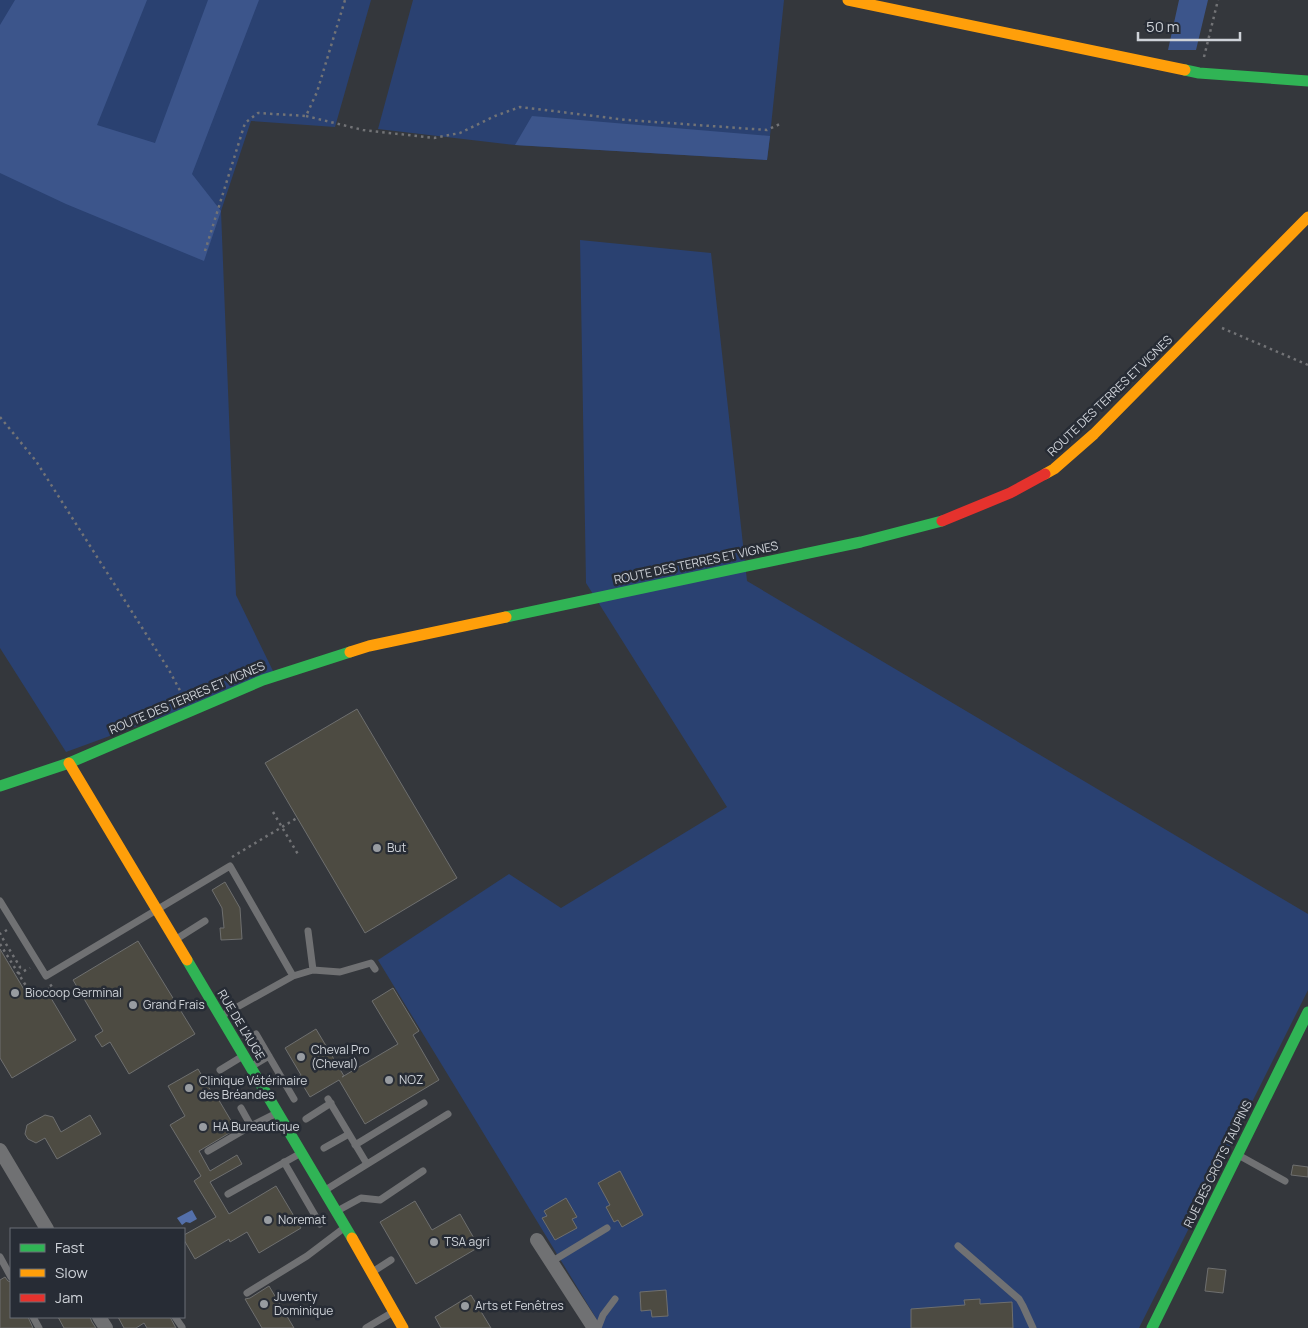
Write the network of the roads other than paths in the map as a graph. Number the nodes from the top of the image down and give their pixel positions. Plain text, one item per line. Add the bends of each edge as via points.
1 (848, 0) edge
2 (1308, 81) edge
3 (1308, 216) edge
4 (69, 763) junction
5 (0, 786) edge
6 (0, 901) edge
7 (157, 910) junction
8 (205, 921) dead end
9 (308, 931) dead end
10 (175, 940) junction
11 (375, 969) dead end
12 (313, 970) junction
13 (293, 976) junction
14 (1308, 1012) edge
15 (220, 1017) junction
16 (256, 1034) dead end
17 (244, 1056) junction
18 (269, 1056) junction
19 (250, 1067) junction
20 (220, 1070) dead end
21 (294, 1099) dead end
22 (424, 1103) dead end
23 (241, 1108) dead end
24 (277, 1113) junction
25 (448, 1114) dead end
26 (306, 1119) dead end
27 (251, 1126) junction
28 (349, 1134) junction
29 (355, 1145) junction
30 (324, 1148) dead end
31 (0, 1150) edge
32 (208, 1151) dead end
33 (301, 1152) junction
34 (1238, 1154) junction
35 (284, 1162) junction
36 (367, 1164) junction
37 (423, 1171) dead end
38 (1285, 1181) dead end
39 (324, 1191) junction
40 (228, 1194) dead end
41 (337, 1212) junction
42 (320, 1224) dead end
43 (345, 1227) junction
44 (46, 1228) edge
45 (607, 1228) dead end
46 (537, 1240) dead end
47 (958, 1246) dead end
48 (0, 1257) edge
49 (391, 1260) dead end
50 (551, 1262) junction
51 (372, 1273) junction
52 (10, 1275) edge
53 (247, 1293) dead end
54 (615, 1299) dead end
55 (393, 1311) junction
56 (366, 1328) edge
57 (403, 1328) edge
58 (594, 1328) edge
59 (598, 1328) edge
60 (1032, 1328) edge
61 (1152, 1328) edge

1 - 2 street via 1199,73
3 - 4 street, ROUTE DES TERRES ET VIGNES via 1094,434 1054,469 1010,493 948,519 861,542 369,646 263,680
4 - 5 street, ROUTE DES TERRES ET VIGNES
4 - 7 street, RUE DE L'AUGE
6 - 7 lane via 46,976
7 - 10 street, RUE DE L'AUGE
7 - 13 lane via 230,866
8 - 10 lane
9 - 12 lane
10 - 15 street, RUE DE L'AUGE
11 - 12 lane via 371,963 340,972
12 - 13 lane
13 - 15 lane
14 - 34 street, RUE DES CROTS TAUPINS
15 - 17 street, RUE DE L'AUGE
16 - 18 lane
17 - 19 street, RUE DE L'AUGE
17 - 20 lane
18 - 19 lane
18 - 21 lane
19 - 24 street, RUE DE L'AUGE
22 - 29 lane
23 - 27 lane
24 - 27 lane
24 - 33 street, RUE DE L'AUGE
25 - 36 lane
26 - 28 lane via 329,1101
27 - 32 lane
28 - 29 lane
28 - 30 lane
29 - 36 lane
31 - 44 street
33 - 35 lane
33 - 39 street, RUE DE L'AUGE
34 - 38 lane
34 - 61 street, RUE DES CROTS TAUPINS
35 - 40 lane
35 - 42 lane
36 - 39 lane
37 - 41 lane via 380,1200 361,1198
39 - 41 street, RUE DE L'AUGE
41 - 43 street, RUE DE L'AUGE
43 - 51 street, RUE DE L'AUGE
43 - 53 lane via 307,1256
45 - 50 lane
46 - 50 street
47 - 60 lane via 1019,1299
48 - 52 lane
49 - 51 lane
50 - 58 street
51 - 55 street, RUE DE L'AUGE
54 - 59 lane
55 - 56 lane
55 - 57 street, RUE DE L'AUGE

